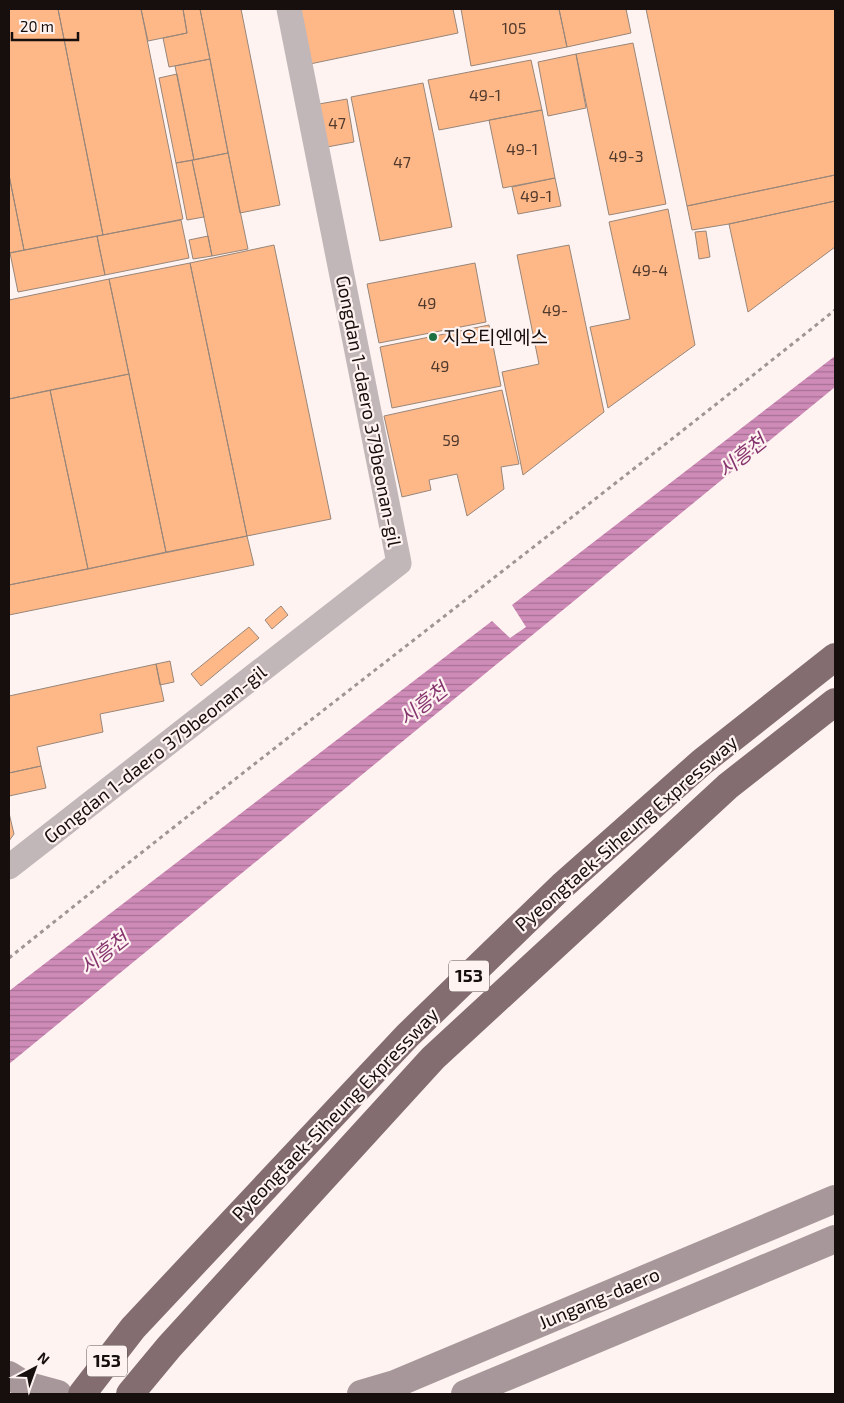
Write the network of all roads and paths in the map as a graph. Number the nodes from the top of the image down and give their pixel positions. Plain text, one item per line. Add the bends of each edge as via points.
1 (289, 9) edge
2 (835, 310) edge
3 (835, 657) edge
4 (833, 704) edge
5 (9, 868) edge
6 (9, 958) edge
7 (835, 1199) edge
8 (835, 1240) edge
9 (9, 1375) edge
10 (58, 1394) edge
11 (82, 1394) edge
12 (130, 1394) edge
13 (361, 1394) edge
14 (465, 1394) edge

1 - 5 street, Gongdan 1-daero 379beonan-gil via 399,563
2 - 6 path
3 - 11 highway, Pyeongtaek-Siheung Expressway / 153 via 702,762 562,886 407,1036 133,1328
4 - 12 highway, Pyeongtaek-Siheung Expressway / 153 via 728,786 433,1058 168,1348
7 - 13 main road, Jungang-daero via 395,1384
8 - 14 main road
9 - 10 main road via 25,1385

